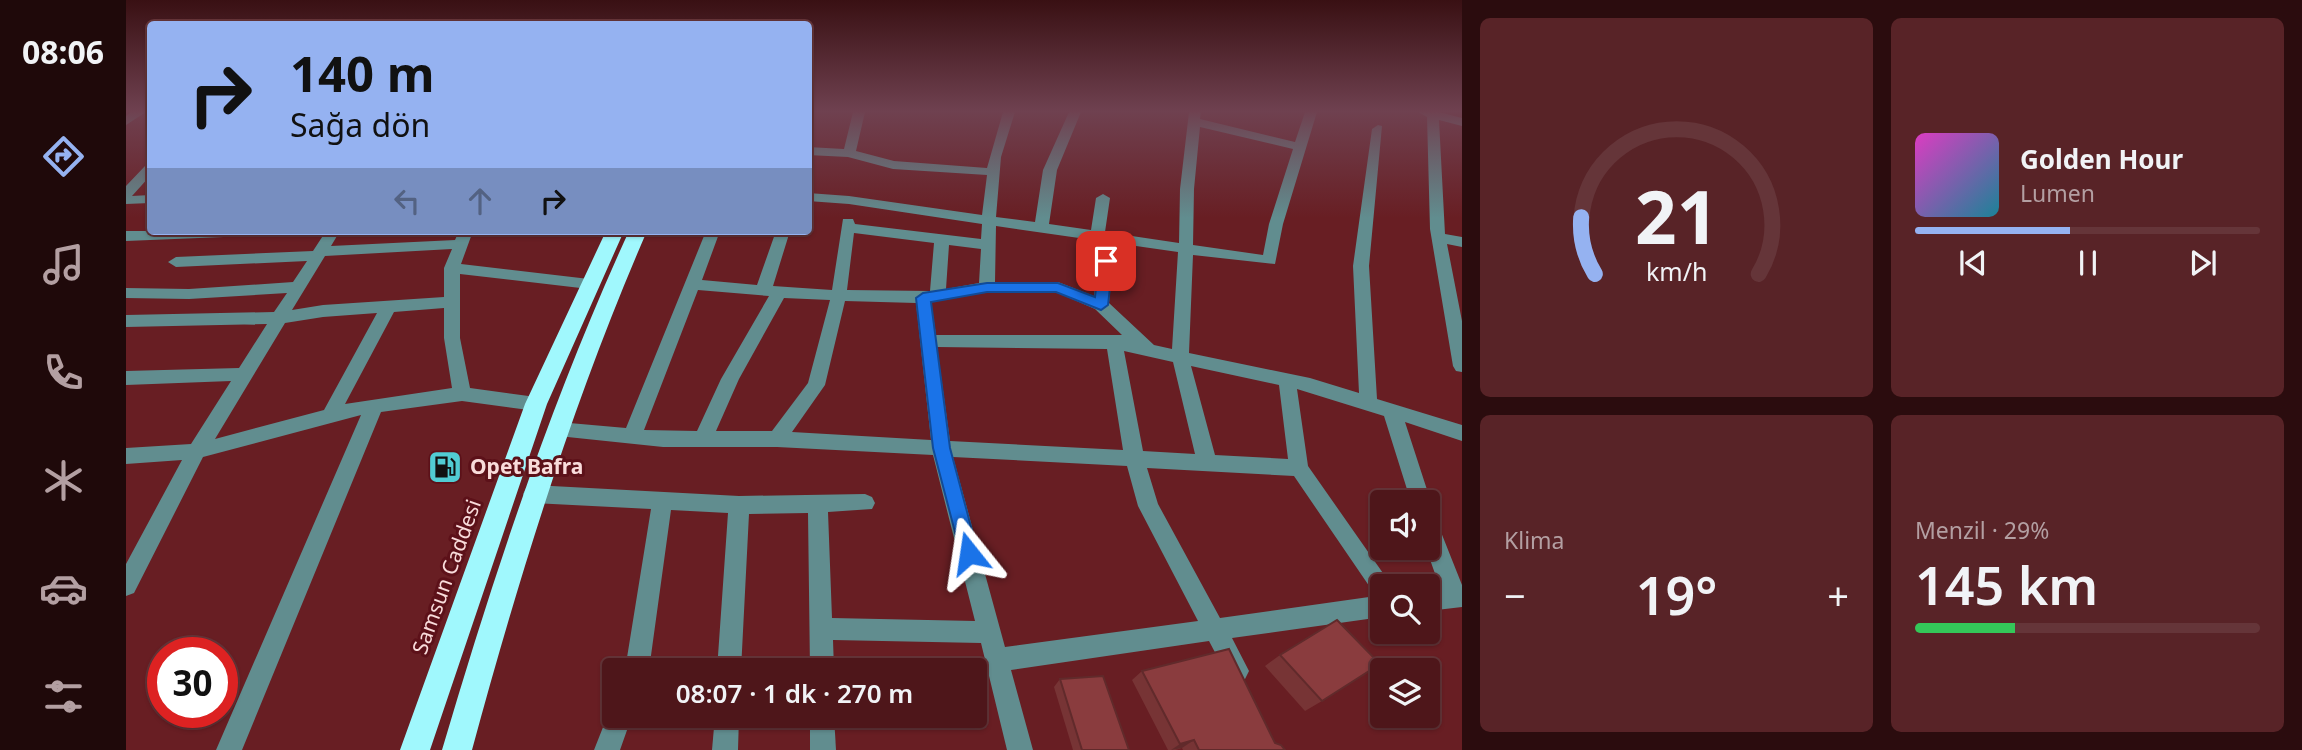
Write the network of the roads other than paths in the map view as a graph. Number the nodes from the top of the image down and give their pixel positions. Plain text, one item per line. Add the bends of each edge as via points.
1 (850, 147) edge
2 (998, 147) edge
3 (1061, 147) edge
4 (1192, 147) edge
5 (1299, 147) edge
6 (1376, 147) edge
7 (1431, 147) edge
8 (812, 151) edge
9 (849, 153) junction
10 (147, 172) edge
11 (993, 172) junction
12 (126, 194) edge
13 (812, 197) edge
14 (1103, 198) dead end
15 (147, 199) edge
16 (126, 200) edge
17 (989, 221) junction
18 (1041, 229) junction
19 (150, 235) edge
20 (330, 235) edge
21 (607, 235) edge
22 (630, 235) edge
23 (631, 235) edge
24 (711, 235) edge
25 (782, 235) edge
26 (126, 236) edge
27 (464, 237) edge
28 (1438, 237) junction
29 (1103, 238) junction
30 (942, 241) junction
31 (1462, 242) edge
32 (988, 246) junction
33 (1186, 250) junction
34 (319, 253) junction
35 (600, 261) junction
36 (176, 262) dead end
37 (452, 268) junction
38 (589, 284) junction
39 (692, 285) junction
40 (299, 287) junction
41 (987, 288) junction
42 (771, 292) junction
43 (126, 293) edge
44 (839, 295) junction
45 (930, 297) junction
46 (452, 302) junction
47 (1101, 305) junction
48 (388, 306) junction
49 (280, 318) junction
50 (126, 321) edge
51 (1135, 337) junction
52 (928, 341) junction
53 (1114, 344) junction
54 (1149, 351) junction
55 (1180, 357) junction
56 (1462, 366) edge
57 (245, 374) junction
58 (126, 378) edge
59 (1287, 380) junction
60 (462, 394) junction
61 (1368, 403) junction
62 (536, 404) junction
63 (374, 406) junction
64 (1392, 411) junction
65 (330, 416) junction
66 (558, 429) junction
67 (1462, 433) edge
68 (633, 435) junction
69 (703, 439) junction
70 (776, 439) junction
71 (941, 448) junction
72 (197, 451) junction
73 (126, 456) edge
74 (1134, 457) junction
75 (1207, 463) junction
76 (1299, 468) junction
77 (1417, 490) edge
78 (533, 494) junction
79 (662, 501) junction
80 (865, 503) dead end
81 (818, 504) junction
82 (740, 505) junction
83 (1440, 552) edge
84 (1372, 574) edge
85 (126, 586) edge
86 (1458, 596) edge
87 (1440, 598) edge
88 (1370, 608) edge
89 (1216, 628) junction
90 (821, 629) junction
91 (989, 632) junction
92 (639, 658) edge
93 (730, 658) edge
94 (822, 658) edge
95 (997, 660) junction
96 (1246, 689) edge
97 (615, 728) edge
98 (726, 728) edge
99 (822, 728) edge
100 (229, 750) edge
101 (415, 750) edge
102 (457, 750) edge
103 (607, 750) edge
104 (724, 750) edge
105 (822, 750) edge
106 (1020, 750) edge

1 - 9 street
2 - 11 street
3 - 18 street via 1051,170
4 - 33 street
5 - 33 street via 1270,261
6 - 61 street via 1362,266
7 - 28 street
8 - 9 street
9 - 11 street via 893,165
10 - 12 street
11 - 17 street
13 - 17 street
14 - 29 street
15 - 16 street
17 - 18 street
17 - 32 street
18 - 29 street
19 - 26 street
20 - 34 street
21 - 35 street
22 - 35 highway, Samsun Caddesi
23 - 66 highway, Samsun Caddesi
24 - 39 street
25 - 42 street
27 - 34 street
27 - 37 street
28 - 31 street
28 - 56 street
29 - 33 street
29 - 47 street
30 - 32 street
30 - 44 street via 848,225
30 - 45 street
32 - 41 street
33 - 55 street
34 - 36 street
34 - 40 street
35 - 38 highway, Samsun Caddesi
37 - 38 street
37 - 46 street
38 - 62 highway, Samsun Caddesi
39 - 42 street
39 - 68 street
40 - 43 street
40 - 49 street
41 - 45 street
41 - 47 street via 1058,287
42 - 44 street
42 - 69 street
44 - 45 street
44 - 70 street via 816,385
45 - 52 street
46 - 48 street
46 - 60 street via 452,338
47 - 51 street
48 - 49 street
48 - 65 street
49 - 50 street
49 - 57 street
51 - 53 street
51 - 54 street
52 - 53 street
52 - 71 street
53 - 54 street
53 - 74 street
54 - 55 street
55 - 59 street
55 - 75 street
57 - 58 street
57 - 72 street
59 - 61 street
59 - 76 street
60 - 62 street
60 - 63 street
61 - 64 street
62 - 101 highway, Samsun Caddesi
63 - 65 street
63 - 100 street
64 - 67 street
64 - 77 street
65 - 72 street
66 - 68 street
66 - 78 highway, Samsun Caddesi
68 - 69 street
69 - 70 street
70 - 71 street
71 - 74 street
71 - 91 street
72 - 73 street
72 - 85 street
74 - 75 street
74 - 89 street via 1148,506
75 - 76 street
76 - 84 street
78 - 79 street
78 - 102 highway, Samsun Caddesi
79 - 82 street
79 - 92 street
80 - 81 street
81 - 82 street
81 - 90 street
82 - 93 street
83 - 86 street
86 - 87 street
88 - 89 street
89 - 95 street
89 - 96 street
90 - 91 street
90 - 94 street
91 - 95 street
95 - 106 street
97 - 103 street
98 - 104 street
99 - 105 street

